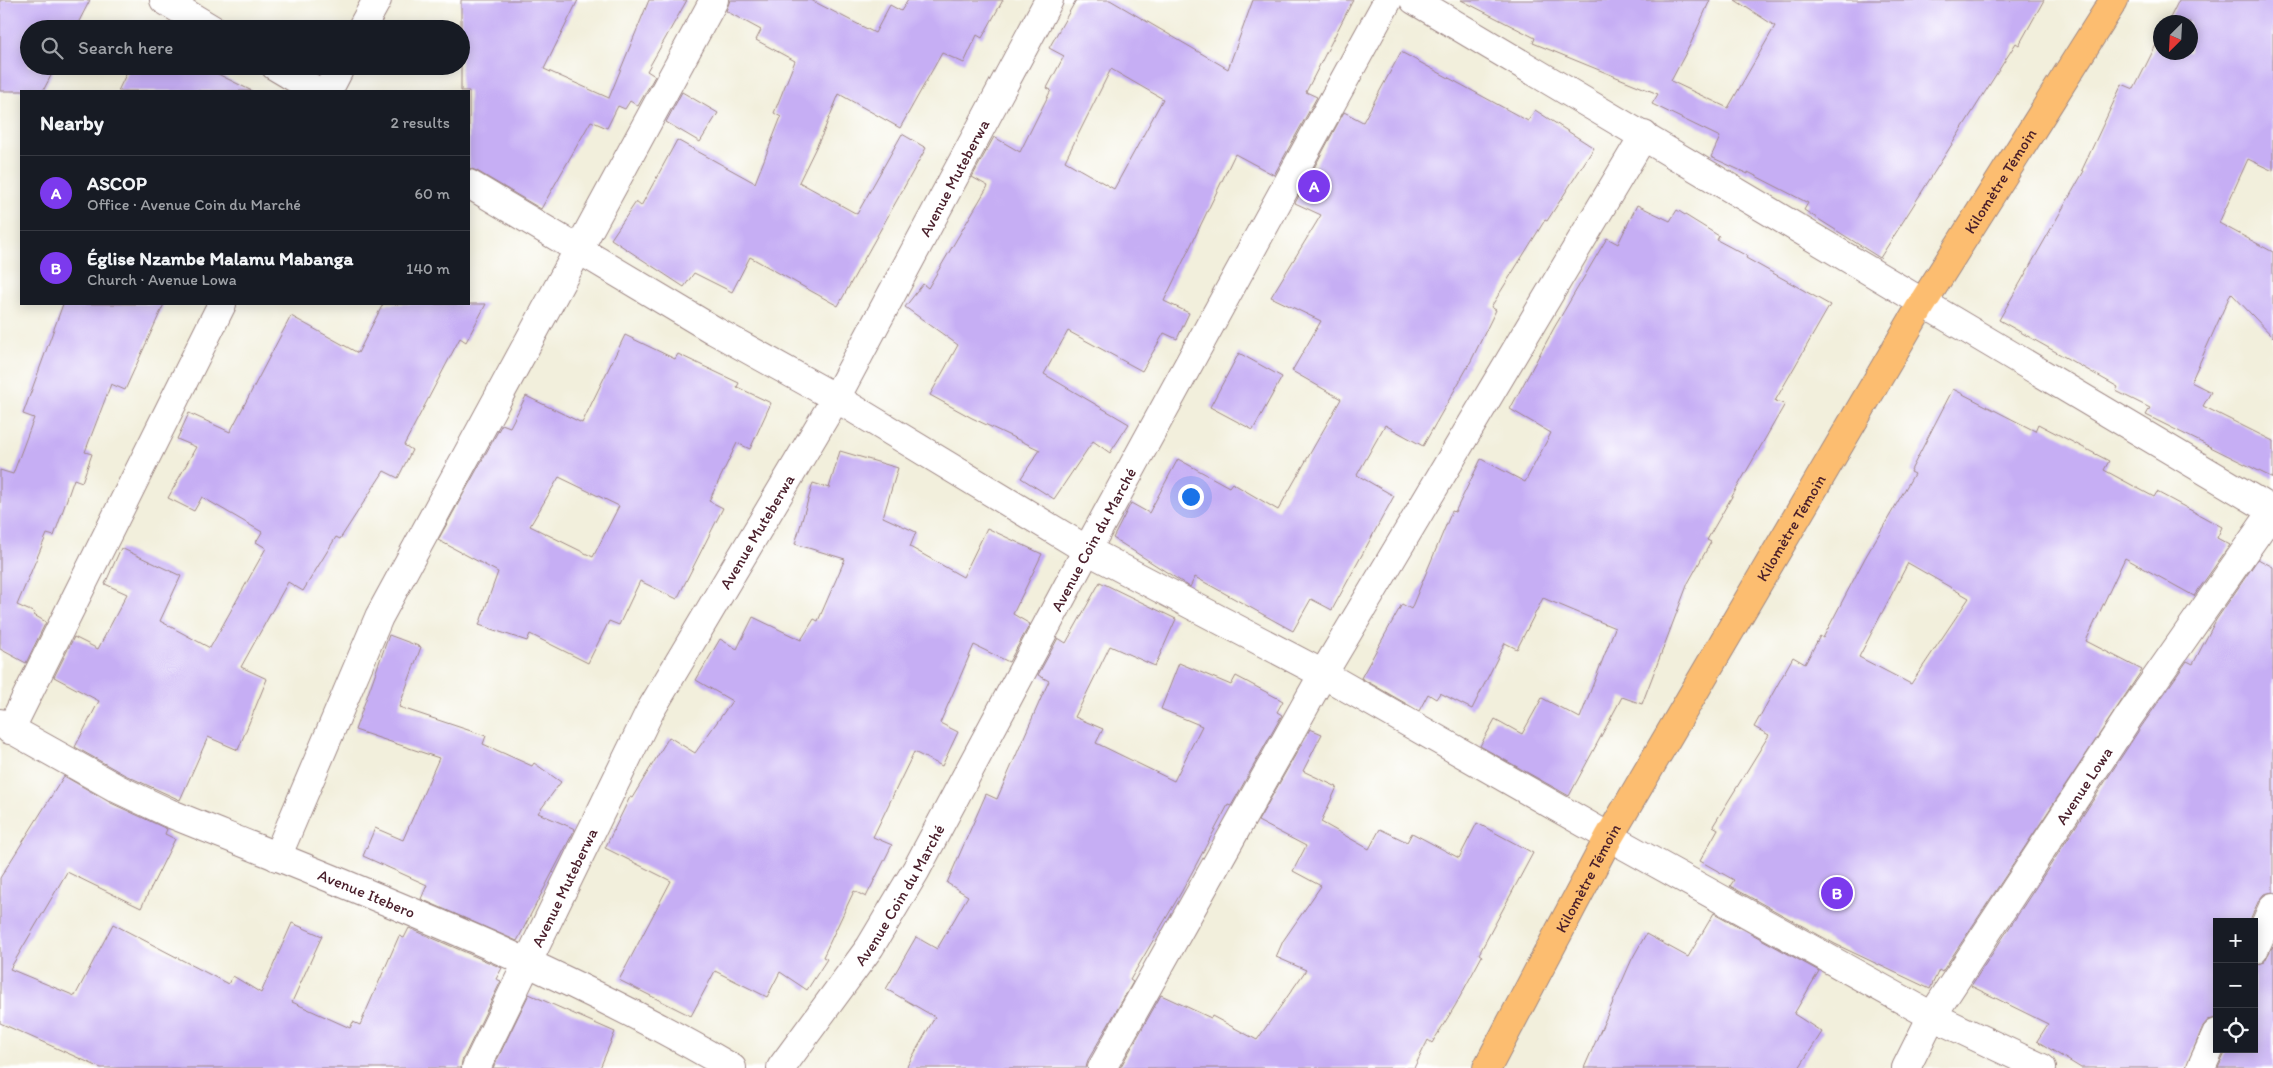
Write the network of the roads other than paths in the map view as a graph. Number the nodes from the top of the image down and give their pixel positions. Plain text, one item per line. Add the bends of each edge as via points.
1 (164, 0) edge
2 (377, 0) edge
3 (714, 0) edge
4 (1049, 0) edge
5 (1388, 0) edge
6 (1414, 0) edge
7 (2114, 0) edge
8 (197, 20) edge
9 (366, 20) edge
10 (290, 75) edge
11 (336, 75) edge
12 (315, 90) edge
13 (329, 90) edge
14 (1644, 135) junction
15 (470, 185) edge
16 (578, 250) junction
17 (1922, 304) junction
18 (221, 305) edge
19 (836, 398) junction
20 (2273, 511) edge
21 (1087, 550) junction
22 (1324, 674) junction
23 (5, 727) edge
24 (1610, 837) junction
25 (277, 857) junction
26 (2273, 907) edge
27 (2258, 941) edge
28 (529, 962) junction
29 (1932, 1016) junction
30 (2213, 1041) edge
31 (476, 1068) edge
32 (732, 1068) edge
33 (781, 1068) edge
34 (1102, 1068) edge
35 (1487, 1068) edge
36 (1906, 1068) edge
37 (2042, 1068) edge
38 (2201, 1068) edge

1 - 8 street
2 - 9 street
3 - 16 street
4 - 19 street, Avenue Muteberwa
5 - 21 street, Avenue Coin du Marché
6 - 14 street
7 - 17 main road, Kilomètre Témoin
10 - 12 street
11 - 13 street
14 - 17 street
14 - 22 street
15 - 16 street
16 - 19 street via 715,332
16 - 25 street via 380,617
17 - 20 street
17 - 24 main road, Kilomètre Témoin
18 - 23 street
19 - 21 street
19 - 28 street, Avenue Muteberwa via 650,711
20 - 29 street, Avenue Lowa via 2128,718
21 - 22 street
21 - 33 street, Avenue Coin du Marché via 916,870 870,947
22 - 24 street
22 - 34 street
23 - 25 street, Avenue Itebero via 169,813
24 - 29 street
24 - 35 main road, Kilomètre Témoin
25 - 28 street, Avenue Itebero
26 - 27 street
28 - 31 street, Avenue Muteberwa
28 - 32 street, Avenue Itebero via 665,1029
29 - 36 street, Avenue Lowa
29 - 37 street
30 - 38 street

